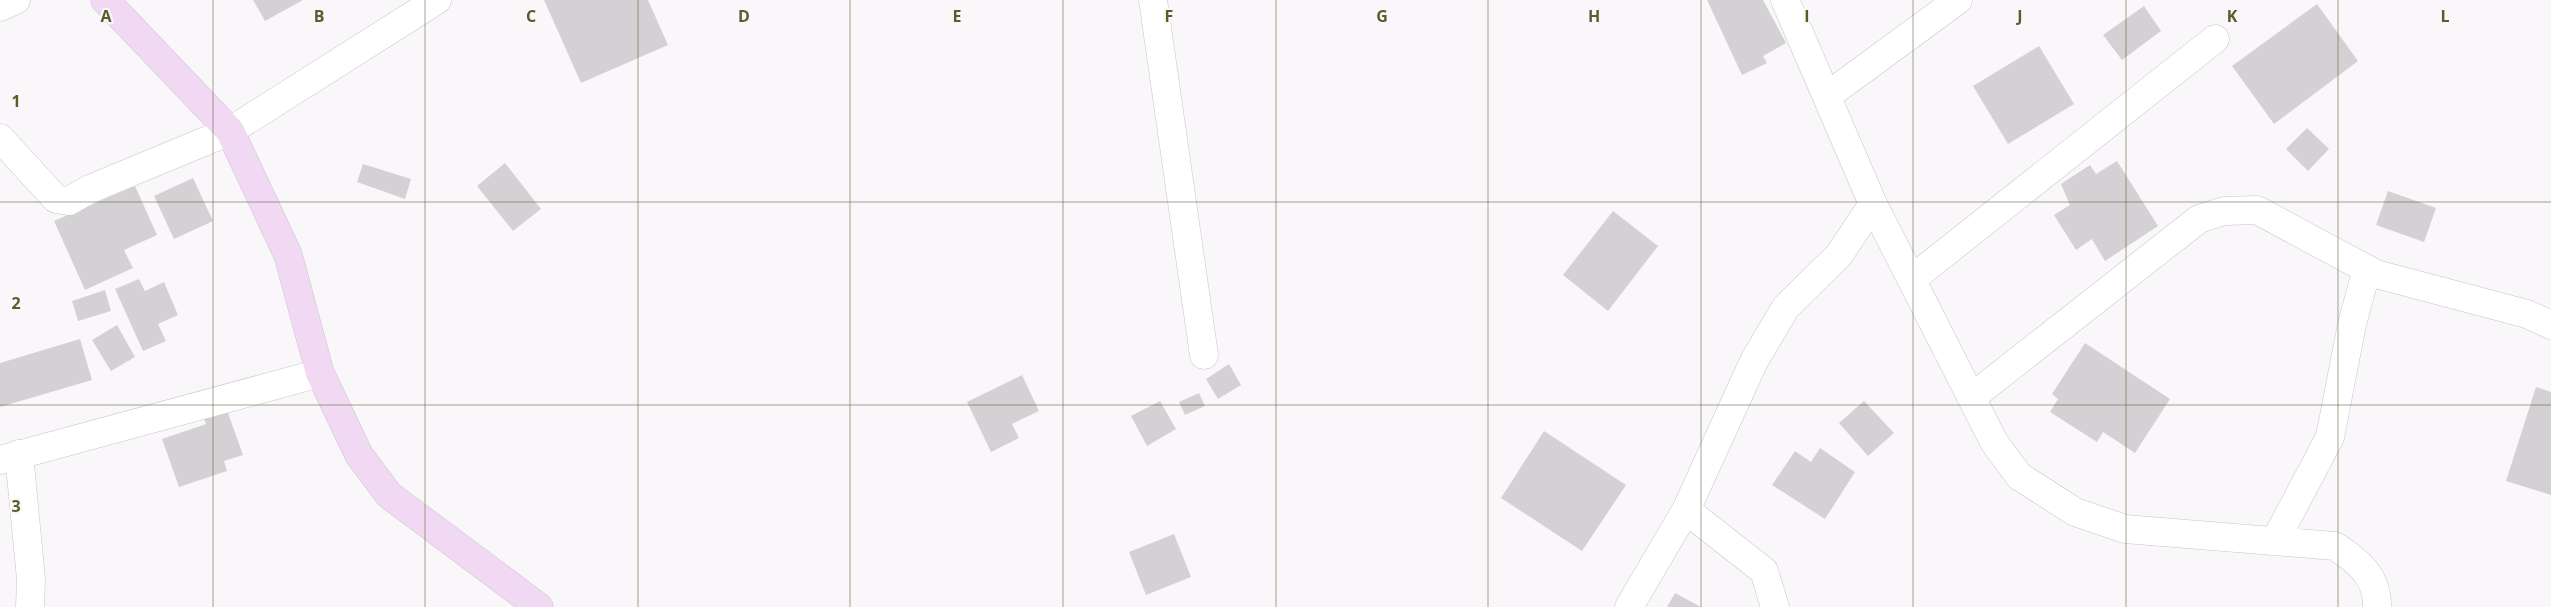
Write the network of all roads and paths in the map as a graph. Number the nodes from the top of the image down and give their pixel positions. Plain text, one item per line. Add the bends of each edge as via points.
1 (16, 0) edge
2 (105, 0) edge
3 (437, 0) edge
4 (1153, 0) edge
5 (1785, 0) edge
6 (1958, 0) edge
7 (0, 7) edge
8 (2215, 39) dead end
9 (1827, 96) junction
10 (230, 131) junction
11 (0, 138) edge
12 (1873, 204) junction
13 (2367, 269) junction
14 (1912, 279) junction
15 (2551, 325) edge
16 (1204, 355) dead end
17 (320, 373) junction
18 (1972, 397) junction
19 (9, 457) edge
20 (1686, 510) junction
21 (2275, 540) junction
22 (30, 607) edge
23 (539, 607) edge
24 (1629, 607) edge
25 (1775, 607) edge
26 (2378, 607) edge

1 - 7 street
2 - 10 street
3 - 10 street
4 - 16 street
5 - 9 street
6 - 9 street
8 - 14 street
9 - 12 street
10 - 11 street via 90,189 70,201 56,199
10 - 17 street via 288,255
12 - 14 street
12 - 20 street via 1839,255 1786,307 1754,361
13 - 15 street via 2526,314
13 - 18 street via 2257,210 2224,211 2199,219
13 - 21 street via 2352,324 2330,437
14 - 18 street
17 - 19 street
17 - 23 street via 359,455 389,495
18 - 21 street via 1994,442 2019,476 2075,512 2125,529
19 - 22 street via 31,579
20 - 24 street
20 - 25 street via 1764,571
21 - 26 street via 2335,546 2354,558 2369,573 2378,597

